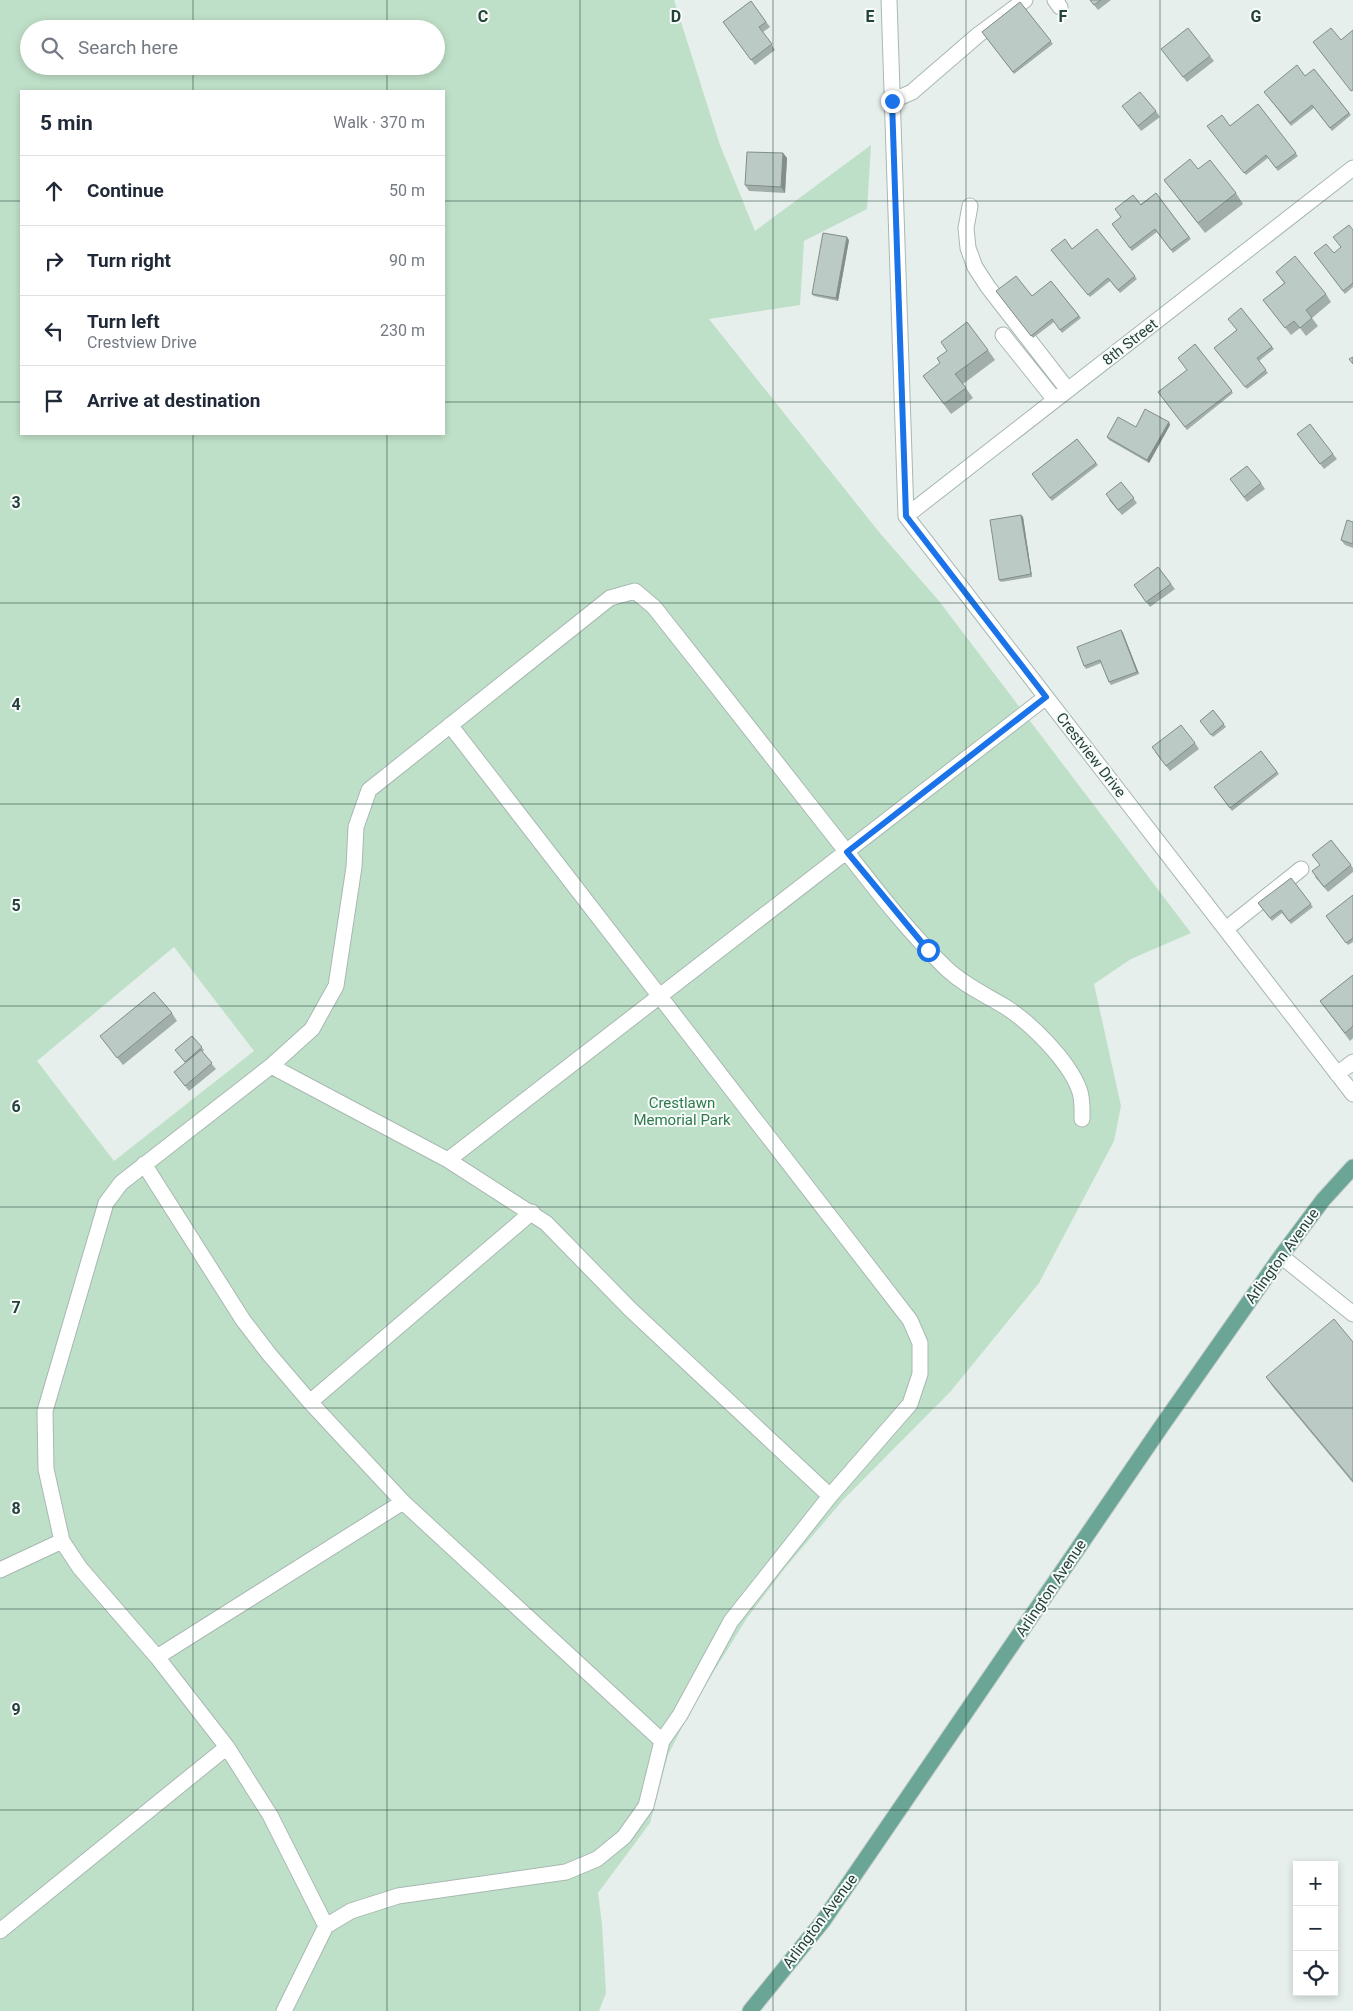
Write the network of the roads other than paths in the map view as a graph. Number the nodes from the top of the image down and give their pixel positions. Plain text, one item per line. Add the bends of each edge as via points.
1 (889, 0) edge
2 (1024, 0) edge
3 (892, 101) junction
4 (1353, 168) edge
5 (970, 206) dead end
6 (1003, 335) dead end
7 (1068, 390) junction
8 (1055, 400) junction
9 (906, 516) junction
10 (1046, 697) junction
11 (450, 725) junction
12 (847, 852) junction
13 (1301, 869) dead end
14 (1226, 929) junction
15 (661, 996) junction
16 (1353, 1062) edge
17 (271, 1066) junction
18 (1338, 1074) junction
19 (1353, 1094) edge
20 (1082, 1119) dead end
21 (448, 1160) junction
22 (144, 1164) junction
23 (1353, 1167) edge
24 (532, 1212) junction
25 (1281, 1256) junction
26 (1353, 1314) edge
27 (310, 1402) junction
28 (830, 1496) junction
29 (403, 1502) junction
30 (62, 1541) junction
31 (0, 1570) edge
32 (157, 1657) junction
33 (662, 1741) junction
34 (227, 1747) junction
35 (326, 1926) junction
36 (0, 1931) edge
37 (288, 2009) edge
38 (750, 2011) edge

1 - 3 street
2 - 3 street via 978,34 912,92
3 - 9 street
4 - 7 street, 8th Street
5 - 7 street via 966,228 968,248 975,267
6 - 8 street
7 - 8 street, 8th Street
8 - 9 street, 8th Street
9 - 10 street, Crestview Drive
10 - 12 street
10 - 14 street, Crestview Drive
11 - 12 street via 610,598 634,591 654,607
11 - 15 street
11 - 17 street via 369,790 356,827 354,867 336,986 312,1029
12 - 15 street
12 - 20 street via 949,971 1005,1006 1045,1041 1075,1079 1082,1101
13 - 14 street
14 - 18 street, Crestview Drive
15 - 21 street
15 - 28 street via 910,1320 920,1343 920,1374 910,1404
16 - 18 street
17 - 21 street
17 - 22 street
18 - 19 street, Crestview Drive
21 - 24 street
22 - 27 street via 243,1320
22 - 30 street via 121,1184 106,1203 44,1411 46,1469
23 - 25 main road, Arlington Avenue via 1323,1200
24 - 27 street
24 - 28 street via 546,1222 631,1310
25 - 26 street
25 - 38 main road, Arlington Avenue via 823,1921
27 - 29 street
28 - 33 street via 731,1621 680,1715
29 - 32 street
29 - 33 street
30 - 31 street
30 - 32 street via 80,1568
32 - 34 street
33 - 35 street via 646,1806 624,1837 597,1859 566,1872 398,1896 351,1911
34 - 35 street via 270,1815
34 - 36 street
35 - 37 street

